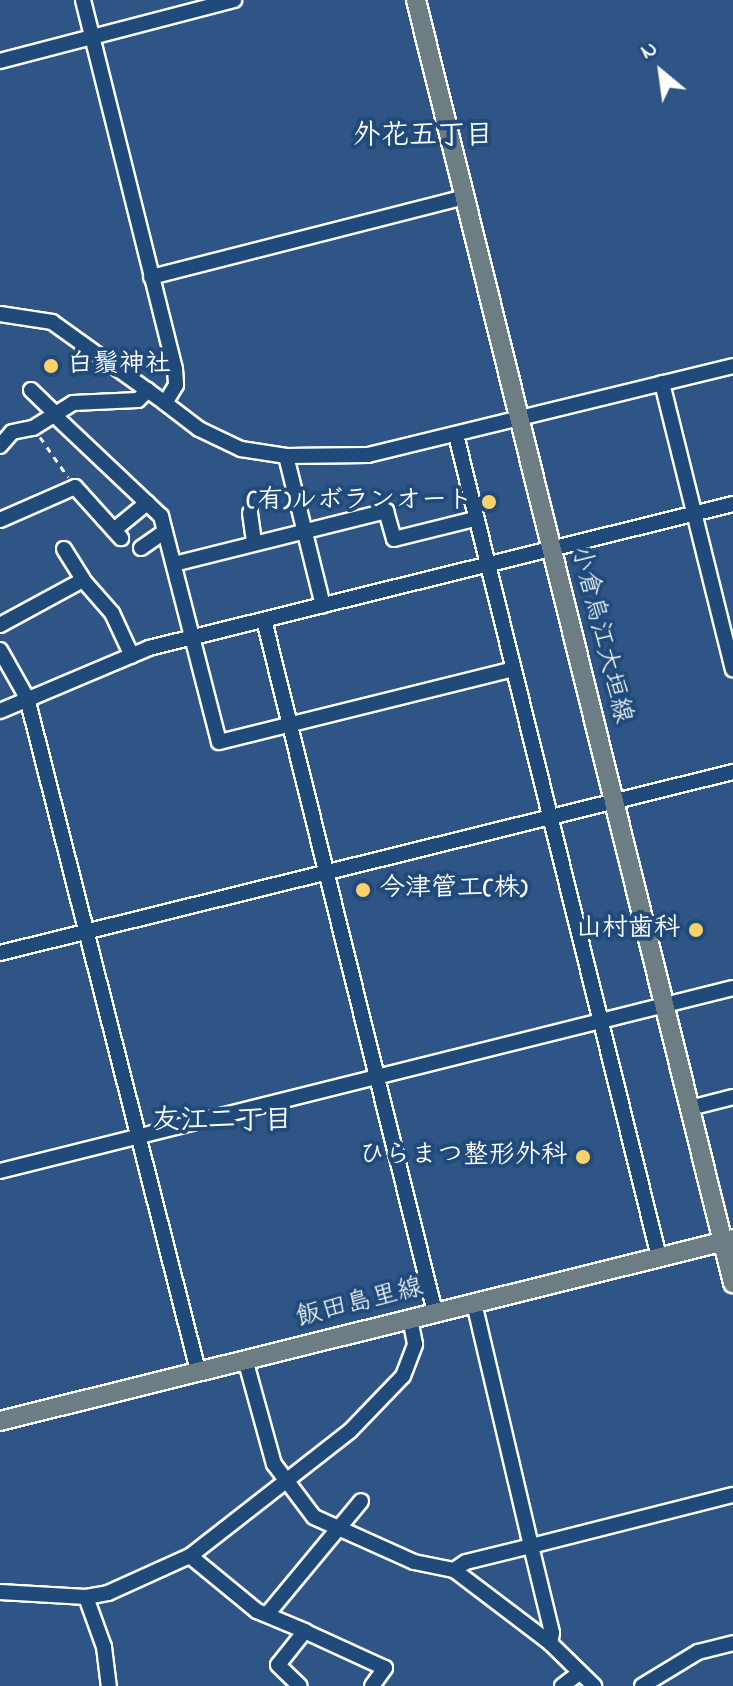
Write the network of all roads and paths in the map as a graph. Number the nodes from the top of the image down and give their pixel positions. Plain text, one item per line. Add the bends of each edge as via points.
1 (83, 0) edge
2 (416, 0) edge
3 (227, 1) edge
4 (92, 38) junction
5 (0, 61) edge
6 (465, 197) junction
7 (151, 277) junction
8 (0, 314) edge
9 (733, 366) edge
10 (662, 383) junction
11 (31, 390) dead end
12 (148, 390) junction
13 (165, 403) junction
14 (54, 414) junction
15 (520, 418) junction
16 (33, 428) junction
17 (456, 435) junction
18 (0, 446) edge
19 (286, 456) junction
20 (75, 487) junction
21 (147, 503) junction
22 (733, 504) edge
23 (250, 513) dead end
24 (691, 514) junction
25 (475, 519) junction
26 (0, 520) edge
27 (303, 530) junction
28 (165, 531) junction
29 (254, 543) junction
30 (552, 547) junction
31 (141, 548) dead end
32 (64, 549) dead end
33 (174, 564) junction
34 (485, 564) junction
35 (83, 580) junction
36 (323, 605) junction
37 (264, 620) junction
38 (0, 625) edge
39 (193, 637) junction
40 (0, 650) edge
41 (132, 656) junction
42 (513, 669) junction
43 (733, 669) edge
44 (27, 698) junction
45 (0, 711) edge
46 (290, 725) junction
47 (733, 772) edge
48 (614, 800) junction
49 (550, 816) junction
50 (327, 872) junction
51 (87, 931) junction
52 (0, 953) edge
53 (733, 988) edge
54 (664, 1005) junction
55 (600, 1021) junction
56 (377, 1077) junction
57 (733, 1097) edge
58 (690, 1108) junction
59 (138, 1137) junction
60 (0, 1171) edge
61 (728, 1240) edge
62 (659, 1257) junction
63 (733, 1283) edge
64 (474, 1303) junction
65 (435, 1312) junction
66 (410, 1318) junction
67 (245, 1359) junction
68 (198, 1371) junction
69 (0, 1421) edge
70 (283, 1482) junction
71 (733, 1495) edge
72 (361, 1501) dead end
73 (333, 1529) junction
74 (531, 1546) junction
75 (190, 1556) junction
76 (454, 1570) junction
77 (0, 1592) edge
78 (86, 1597) junction
79 (269, 1612) junction
80 (304, 1631) junction
81 (550, 1643) junction
82 (733, 1643) edge
83 (579, 1673) junction
84 (109, 1686) edge
85 (300, 1686) edge
86 (372, 1686) edge
87 (562, 1686) edge
88 (594, 1686) edge
89 (642, 1686) edge

1 - 4 street
2 - 6 main road, 小倉烏江大垣線
3 - 4 street
4 - 5 street
4 - 7 street
6 - 7 street
6 - 15 main road, 小倉烏江大垣線
7 - 13 street via 175,369 176,385
8 - 12 street via 52,322
9 - 10 street
10 - 15 street
10 - 24 street
11 - 14 street
12 - 13 street
12 - 14 street via 138,400 73,403
13 - 19 street via 199,429 241,449
14 - 16 street
14 - 21 street
15 - 17 street
15 - 30 main road, 小倉烏江大垣線
16 - 18 street via 12,432
16 - 20 path
17 - 19 street via 368,455
17 - 25 street
19 - 27 street
20 - 21 street via 117,534
20 - 26 street
21 - 28 street via 161,516
22 - 24 street
23 - 29 street
24 - 30 street
24 - 43 street
25 - 27 street via 394,539 386,511
25 - 34 street
27 - 29 street
27 - 36 street
28 - 31 street
28 - 33 street
29 - 33 street
30 - 34 street
30 - 48 main road, 小倉烏江大垣線
32 - 35 street
33 - 39 street
34 - 36 street
34 - 42 street
35 - 38 street
35 - 41 street via 112,613
36 - 37 street
37 - 39 street
37 - 46 street
39 - 41 street
39 - 46 street via 219,742
40 - 44 street
41 - 44 street
42 - 46 street
42 - 49 street
44 - 45 street
44 - 51 street
46 - 50 street
47 - 48 street
48 - 49 street
48 - 54 main road, 小倉烏江大垣線
49 - 50 street
49 - 55 street
50 - 51 street
50 - 56 street
51 - 52 street
51 - 59 street
53 - 54 street
54 - 55 street
54 - 58 main road, 小倉烏江大垣線
55 - 56 street
55 - 62 street
56 - 59 street
56 - 65 street
57 - 58 street
58 - 61 main road, 小倉烏江大垣線
59 - 60 street
59 - 68 street
61 - 62 main road, 飯田島里線
61 - 63 main road, 小倉烏江大垣線
62 - 64 main road, 飯田島里線
64 - 65 main road, 飯田島里線
64 - 74 street
65 - 66 main road, 飯田島里線
66 - 67 main road, 飯田島里線
66 - 70 street via 415,1344 403,1376 350,1431
67 - 68 main road, 飯田島里線
67 - 70 street
68 - 69 main road, 飯田島里線
70 - 73 street
70 - 75 street
71 - 74 street
72 - 73 street
73 - 76 street via 414,1562
73 - 79 street
74 - 76 street via 466,1562
74 - 81 street
75 - 78 street via 108,1593
75 - 79 street via 257,1611
76 - 81 street
77 - 78 street
78 - 84 street via 104,1647
79 - 80 street
80 - 85 street via 278,1665
80 - 86 street via 385,1668
81 - 83 street
82 - 89 street via 698,1652
83 - 87 street
83 - 88 street

